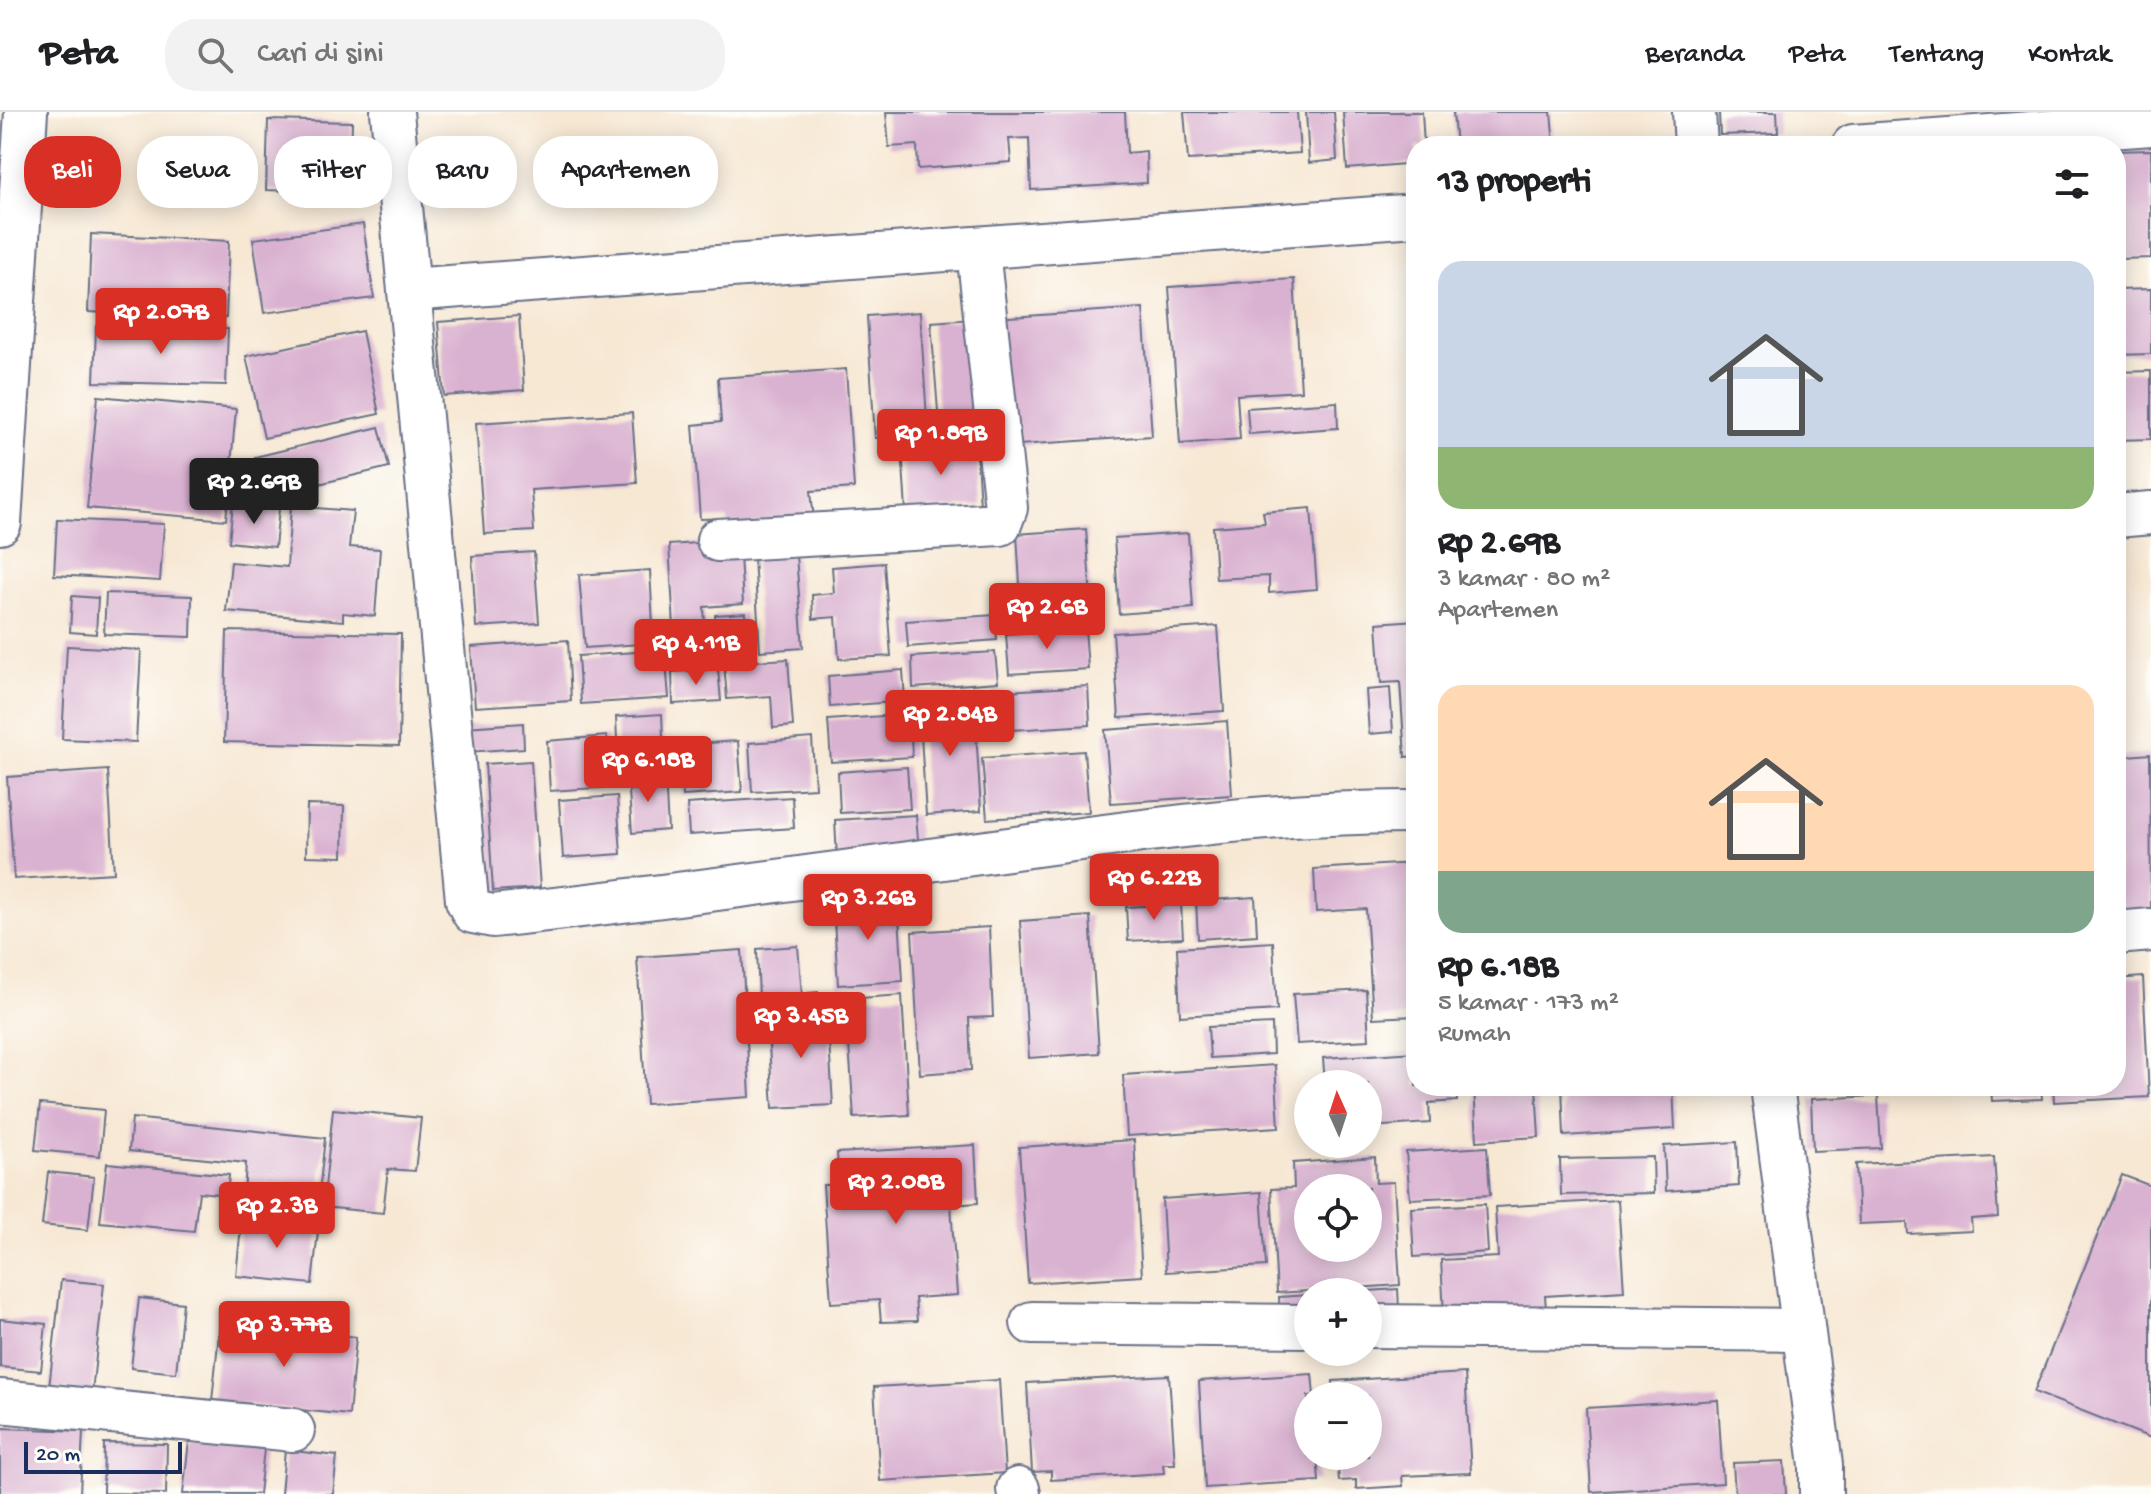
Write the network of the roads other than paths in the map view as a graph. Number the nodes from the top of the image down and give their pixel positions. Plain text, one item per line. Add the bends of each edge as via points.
1 (26, 112) edge
2 (392, 112) edge
3 (1694, 112) edge
4 (2151, 124) edge
5 (1695, 136) edge
6 (1988, 136) edge
7 (1406, 216) edge
8 (978, 250) junction
9 (409, 290) junction
10 (2151, 513) edge
11 (2126, 515) edge
12 (0, 523) edge
13 (718, 540) dead end
14 (1406, 812) edge
15 (2151, 930) edge
16 (2126, 932) edge
17 (1773, 1096) edge
18 (1032, 1323) dead end
19 (1294, 1326) edge
20 (1382, 1326) edge
21 (1803, 1330) junction
22 (0, 1401) edge
23 (293, 1430) dead end
24 (1821, 1494) edge

1 - 12 street
2 - 9 street
3 - 5 street
4 - 6 street
7 - 8 street
8 - 9 street
8 - 13 street via 1006,508 1000,524
9 - 14 street via 467,900 473,912 493,916 654,899 1225,819
10 - 11 street
15 - 16 street
17 - 21 street
18 - 19 street
20 - 21 street
21 - 24 street
22 - 23 street

